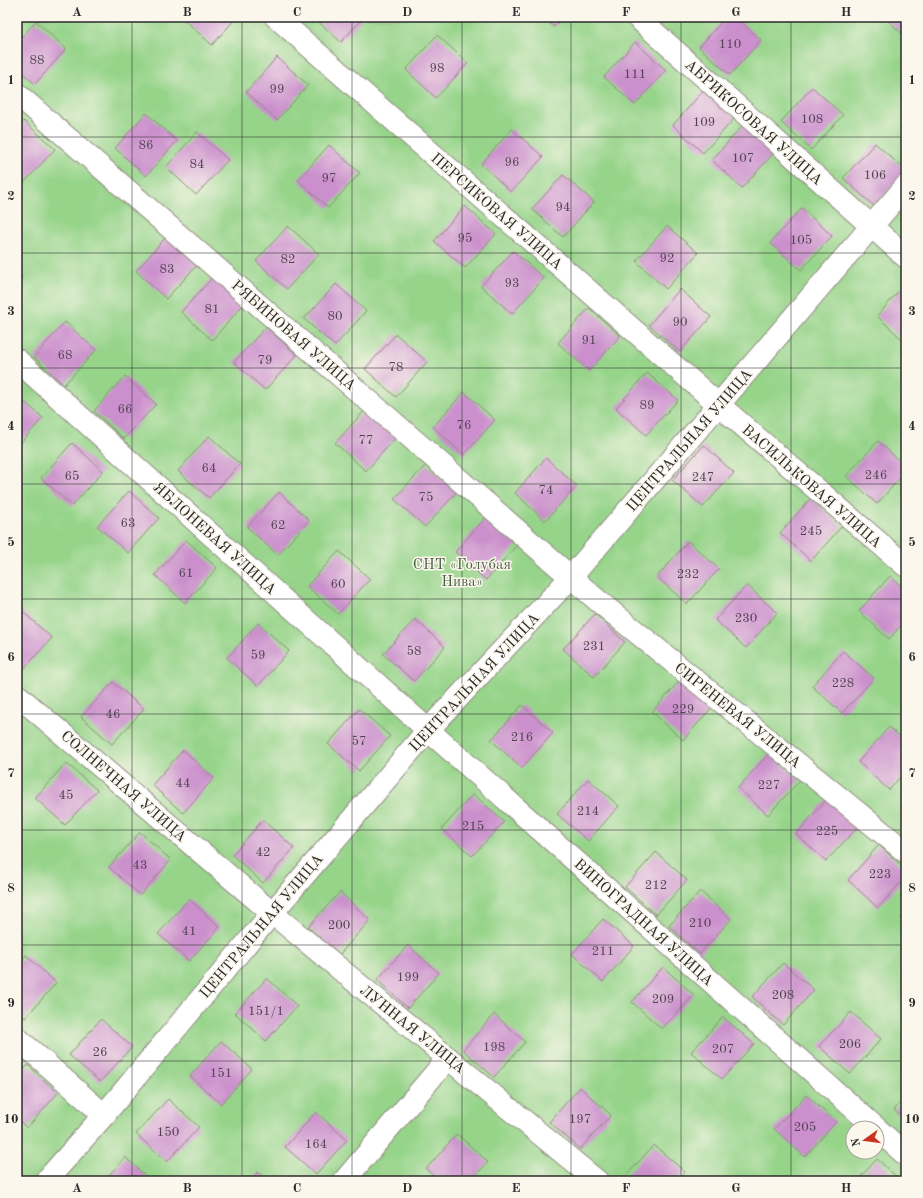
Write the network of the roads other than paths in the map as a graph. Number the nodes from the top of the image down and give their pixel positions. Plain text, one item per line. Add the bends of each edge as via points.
1 (276, 17) edge
2 (637, 17) edge
3 (17, 94) edge
4 (906, 186) edge
5 (872, 227) junction
6 (906, 257) edge
7 (17, 360) edge
8 (719, 405) junction
9 (906, 566) edge
10 (571, 577) junction
11 (17, 695) edge
12 (421, 723) junction
13 (906, 852) edge
14 (230, 878) joint
15 (272, 913) junction
16 (17, 1038) edge
17 (448, 1058) junction
18 (104, 1115) junction
19 (867, 1120) edge
20 (885, 1136) edge
21 (906, 1155) edge
22 (46, 1181) edge
23 (344, 1181) edge
24 (597, 1181) edge

1 - 8 street, ПЕРСИКОВАЯ УЛИЦА
2 - 5 street, АБРИКОСОВАЯ УЛИЦА
3 - 10 street, РЯБИНОВАЯ УЛИЦА
4 - 5 street, ЦЕНТРАЛЬНАЯ УЛИЦА
5 - 6 street, АБРИКОСОВАЯ УЛИЦА
5 - 8 street, ЦЕНТРАЛЬНАЯ УЛИЦА
7 - 12 street, ЯБЛОНЕВАЯ УЛИЦА
8 - 9 street, ВАСИЛЬКОВАЯ УЛИЦА
8 - 10 street, ЦЕНТРАЛЬНАЯ УЛИЦА
10 - 12 street, ЦЕНТРАЛЬНАЯ УЛИЦА
10 - 13 street, СИРЕНЕВАЯ УЛИЦА
11 - 14 street, СОЛНЕЧНАЯ УЛИЦА
12 - 15 street, ЦЕНТРАЛЬНАЯ УЛИЦА
12 - 19 street, ВИНОГРАДНАЯ УЛИЦА
14 - 15 street, ЛУННАЯ УЛИЦА
15 - 17 street, ЛУННАЯ УЛИЦА
15 - 18 street, ЦЕНТРАЛЬНАЯ УЛИЦА
16 - 18 street
17 - 23 street
17 - 24 street, ЛУННАЯ УЛИЦА
18 - 22 street, ЦЕНТРАЛЬНАЯ УЛИЦА
20 - 21 street, ВИНОГРАДНАЯ УЛИЦА

